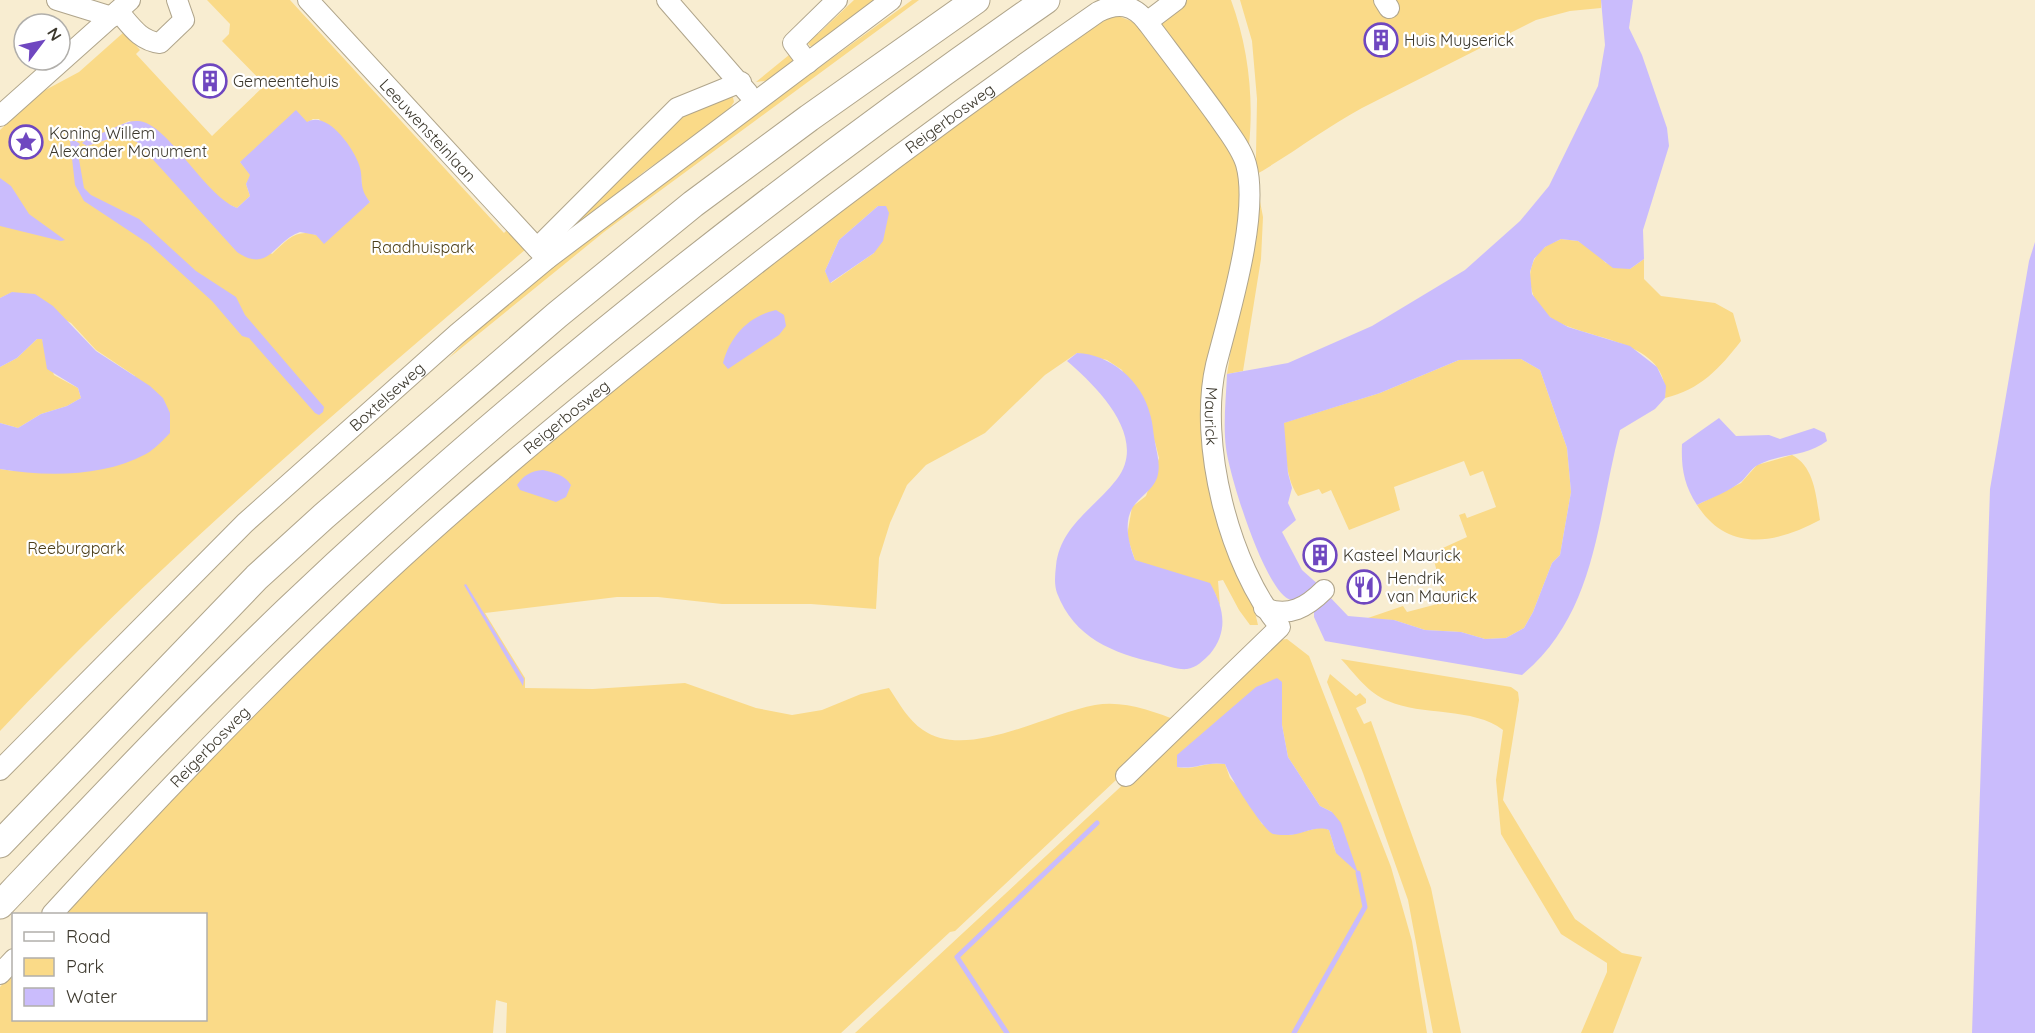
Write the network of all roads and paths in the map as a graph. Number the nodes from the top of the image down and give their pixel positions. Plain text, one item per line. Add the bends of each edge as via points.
1 (57, 0) edge
2 (177, 0) edge
3 (308, 0) edge
4 (667, 0) edge
5 (837, 0) edge
6 (891, 0) edge
7 (976, 0) edge
8 (1046, 0) edge
9 (1176, 0) edge
10 (120, 10) edge
11 (1144, 18) junction
12 (808, 63) junction
13 (741, 82) junction
14 (755, 102) junction
15 (0, 116) edge
16 (542, 253) junction
17 (1324, 590) dead end
18 (1264, 608) junction
19 (0, 770) edge
20 (1126, 776) dead end
21 (0, 844) edge
22 (0, 905) edge
23 (54, 913) edge
24 (12, 961) edge
25 (0, 974) edge

1 - 10 street
2 - 10 street via 184,20 160,43 138,35
3 - 16 street, Leeuwensteinlaan
4 - 13 street
5 - 12 street via 793,43
6 - 12 street, Boxtelseweg
7 - 21 highway via 693,204 556,315 257,577
8 - 22 highway via 719,241 490,429 357,547 190,705
9 - 11 street
10 - 15 street
11 - 18 street, Maurick via 1237,144 1245,164 1247,219 1210,412 1226,515 1240,559
11 - 23 street, Reigerbosweg via 1125,5 1111,6 1051,45 824,211 589,398 462,505 321,634 144,814
12 - 14 street, Boxtelseweg
13 - 14 street
13 - 16 street, Boxtelseweg via 677,108
14 - 16 street, Boxtelseweg
16 - 19 street, Boxtelseweg via 457,334 244,522
17 - 18 street via 1309,605 1285,613
18 - 20 street, Maurick via 1280,627
24 - 25 street

